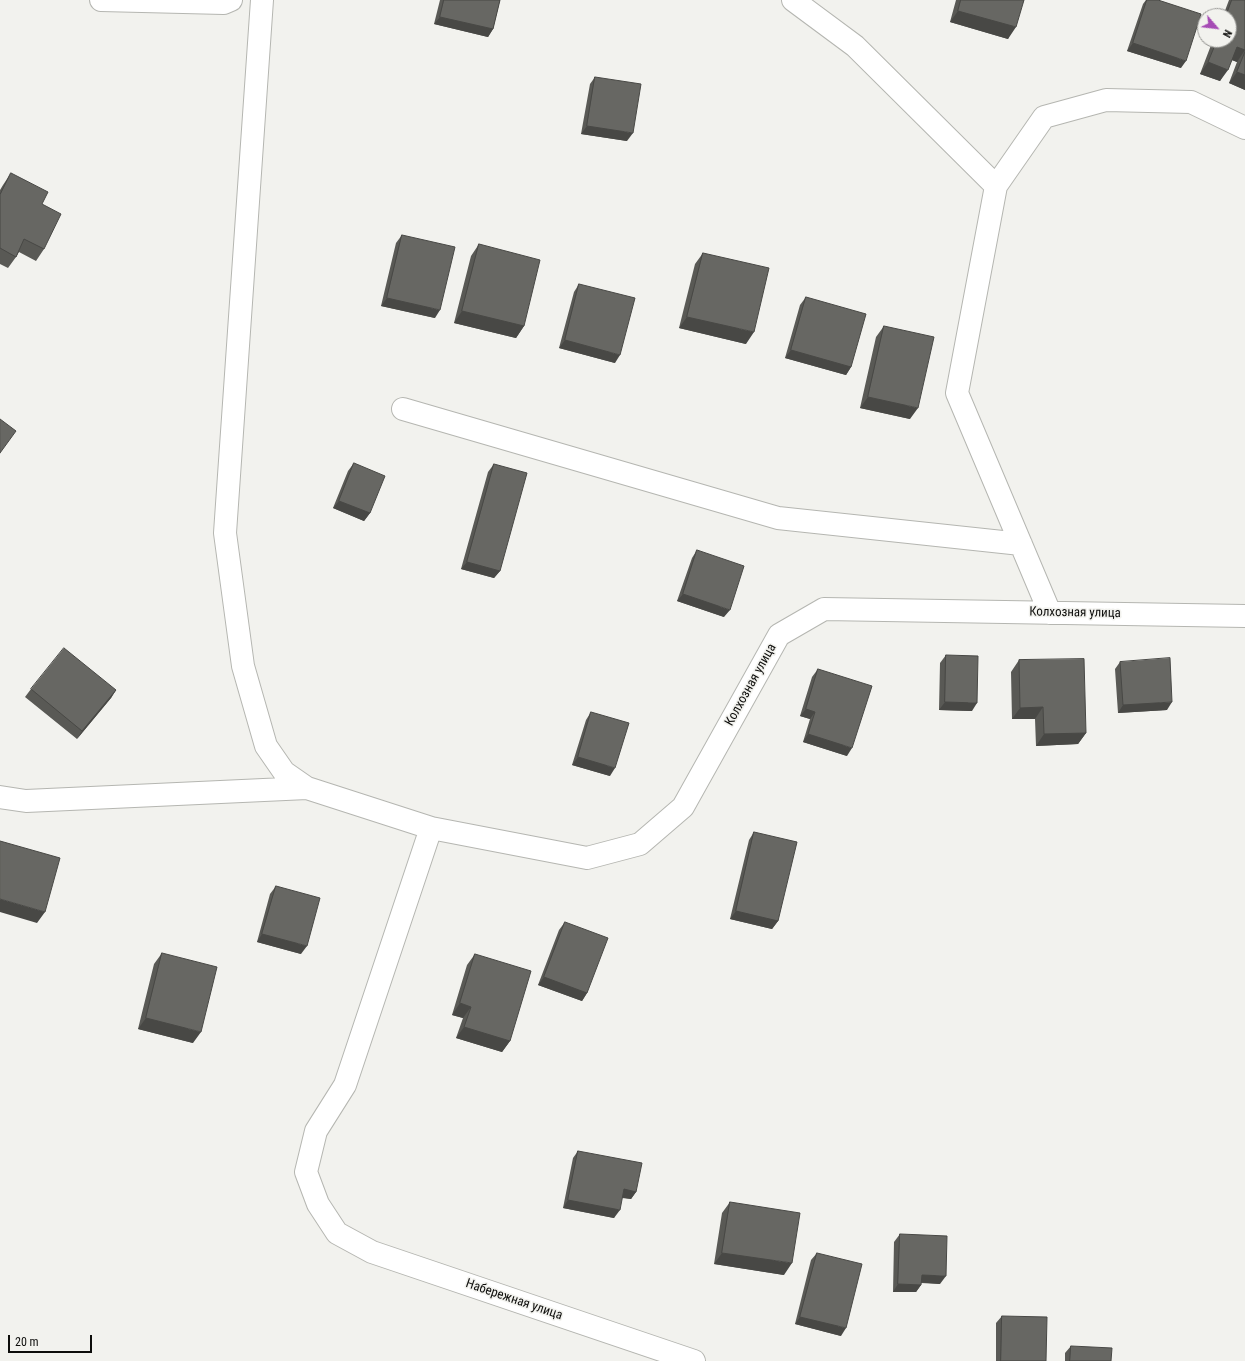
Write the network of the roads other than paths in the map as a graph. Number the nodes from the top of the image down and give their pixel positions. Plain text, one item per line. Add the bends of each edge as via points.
1 (100, 0) edge
2 (230, 0) edge
3 (262, 0) edge
4 (793, 0) edge
5 (1245, 128) edge
6 (996, 186) junction
7 (403, 409) dead end
8 (1021, 544) junction
9 (1050, 613) junction
10 (1245, 616) edge
11 (307, 788) junction
12 (0, 797) edge
13 (431, 828) junction
14 (694, 1361) edge

1 - 2 street via 224,3
3 - 11 street via 225,533 243,666 266,746 284,772
4 - 6 street via 855,46
5 - 6 street via 1191,102 1106,100 1044,117
6 - 8 street via 957,393
7 - 8 street via 778,518
8 - 9 street
9 - 10 street, Колхозная улица
9 - 13 street, Колхозная улица via 824,609 817,612 779,635 683,808 640,844 587,858
11 - 12 street via 26,801
11 - 13 street, Колхозная улица
13 - 14 street, Набережная улица via 345,1085 316,1131 306,1172 318,1204 337,1233 372,1252

